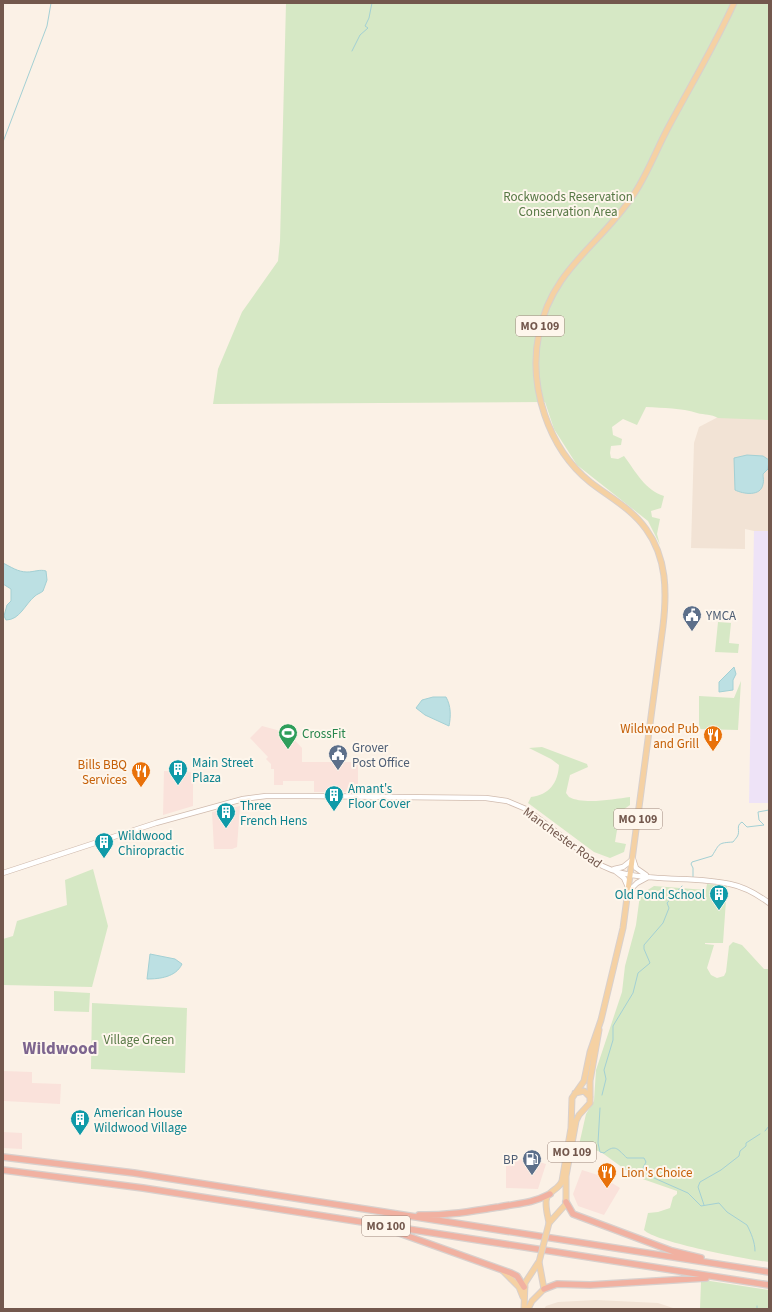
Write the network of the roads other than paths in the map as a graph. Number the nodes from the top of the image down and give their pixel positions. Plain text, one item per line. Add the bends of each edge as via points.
1 (734, 3) edge
2 (633, 859) junction
3 (612, 869) junction
4 (3, 873) edge
5 (631, 874) junction
6 (649, 877) junction
7 (629, 891) junction
8 (769, 903) edge
9 (601, 1020) junction
10 (575, 1093) junction
11 (590, 1096) junction
12 (572, 1104) junction
13 (586, 1108) junction
14 (3, 1157) edge
15 (3, 1170) edge
16 (551, 1193) junction
17 (566, 1201) junction
18 (546, 1204) junction
19 (562, 1210) junction
20 (402, 1215) junction
21 (371, 1223) junction
22 (549, 1223) junction
23 (539, 1262) junction
24 (719, 1264) junction
25 (502, 1270) junction
26 (769, 1272) edge
27 (530, 1277) junction
28 (725, 1278) junction
29 (542, 1279) junction
30 (769, 1285) edge
31 (525, 1288) junction
32 (544, 1289) junction
33 (536, 1296) junction
34 (524, 1306) edge
35 (528, 1309) edge

1 - 2 main road, MO 109 via 640,186 620,214 572,265 554,290 543,315 537,343 536,370 540,397 555,439 579,471 641,522 655,544 664,573 665,612
2 - 3 street via 623,867
2 - 5 main road, MO 109
2 - 6 street via 638,870
3 - 4 street, Manchester Road via 594,861 526,809 507,801 464,797 266,796 226,803 156,823
3 - 5 street, Manchester Road
3 - 7 street via 624,879
5 - 6 street, Manchester Road
5 - 7 main road, MO 109
6 - 7 street via 637,882
6 - 8 street, Manchester Road via 730,884 751,891
7 - 9 main road, MO 109 via 620,942
9 - 10 main road, MO 109 via 584,1080
9 - 11 main road, MO 109 via 591,1074
10 - 11 main road via 582,1091
10 - 12 main road, MO 109
11 - 13 main road, MO 109 via 590,1103
12 - 13 main road via 579,1109
12 - 16 main road, MO 109 via 571,1128 562,1181
13 - 17 main road, MO 109 via 576,1121 566,1176
14 - 20 highway, MO 100 via 122,1172
15 - 21 highway, MO 100 via 107,1182
16 - 17 main road via 561,1193
16 - 18 main road, MO 109
16 - 20 highway via 525,1204 451,1215
17 - 19 main road, MO 109
17 - 24 highway via 573,1214 667,1249
18 - 19 main road via 553,1211
18 - 22 main road
19 - 22 main road, MO 109
20 - 24 highway, MO 100
21 - 25 highway
21 - 28 highway, MO 100
22 - 23 main road, bridge
23 - 27 main road
23 - 29 main road
24 - 26 highway, MO 100
25 - 31 highway via 518,1276
25 - 34 main road via 521,1290
27 - 29 main road
27 - 31 main road via 526,1280
28 - 30 highway, MO 100
28 - 32 highway via 590,1285 557,1284
29 - 32 main road
31 - 33 main road via 529,1295
31 - 34 main road
32 - 33 main road
33 - 35 main road

